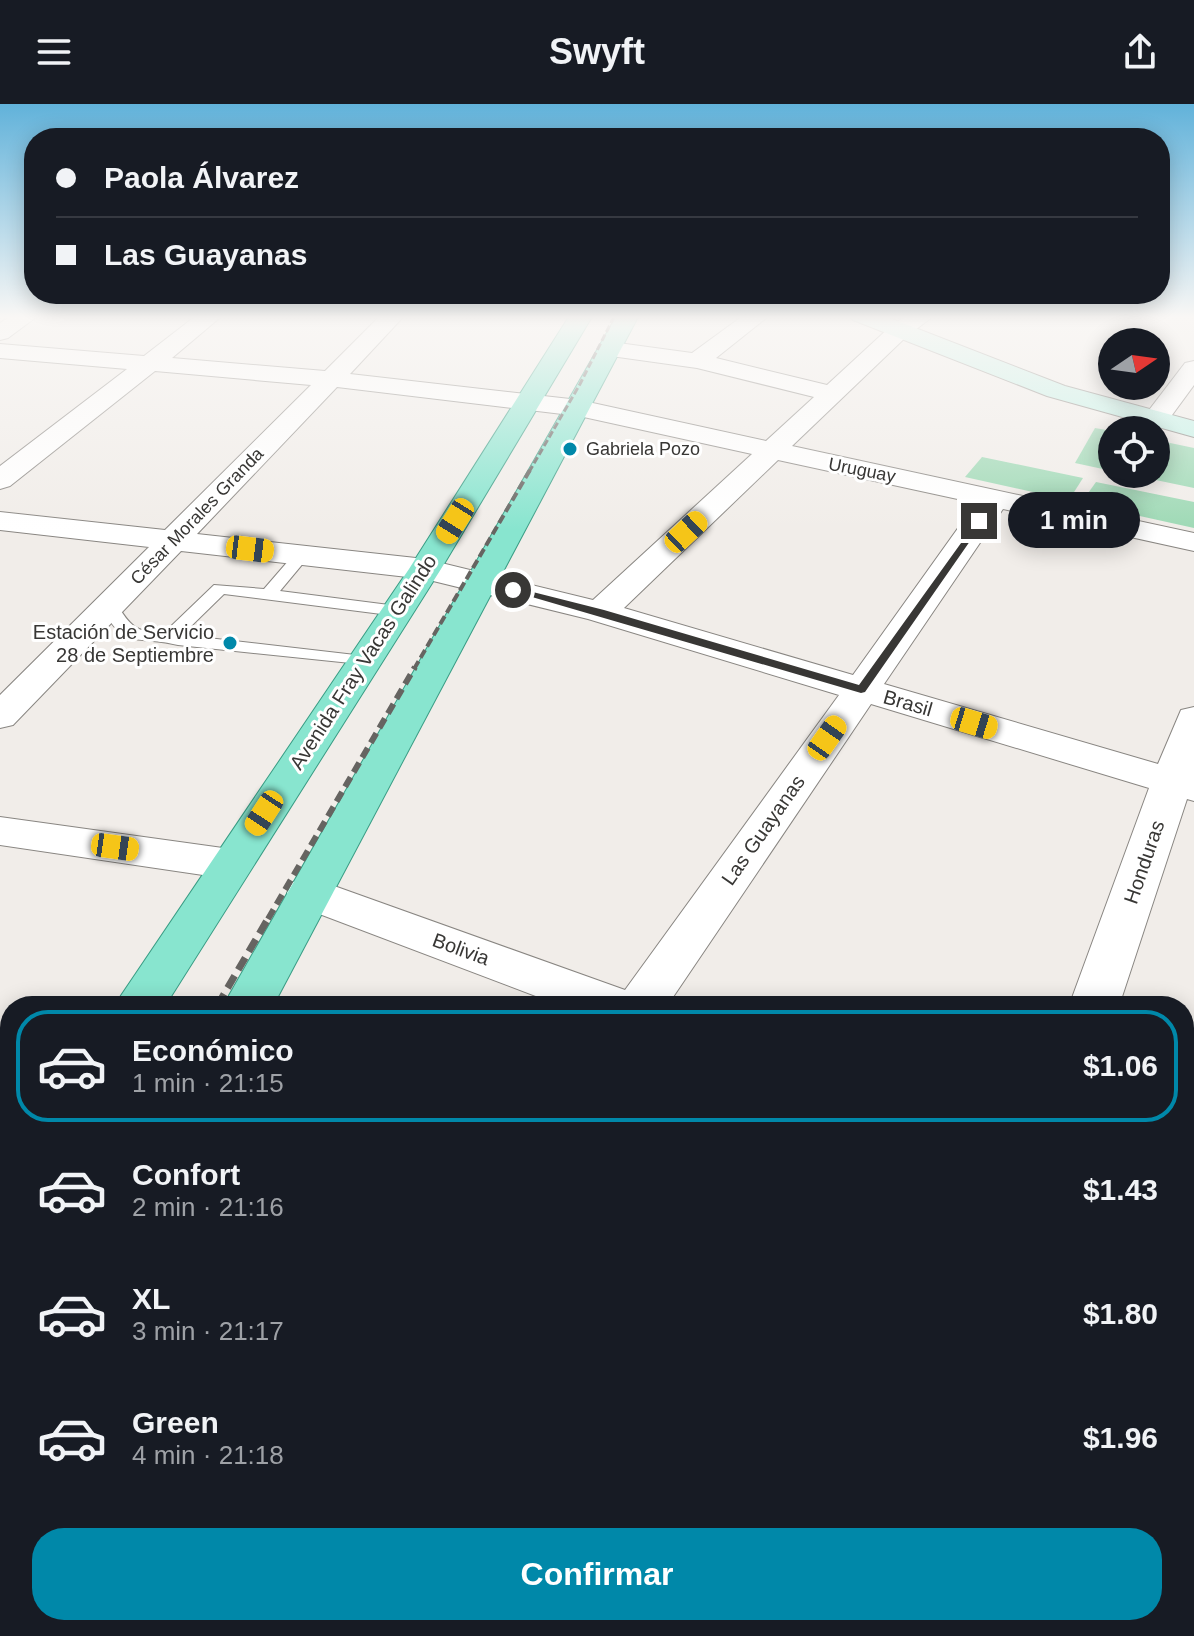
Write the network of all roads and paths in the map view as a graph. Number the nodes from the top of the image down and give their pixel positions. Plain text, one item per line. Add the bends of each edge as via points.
1 (121, 386) edge
2 (324, 386) edge
3 (398, 386) edge
4 (538, 386) edge
5 (591, 386) edge
6 (802, 386) edge
7 (841, 386) edge
8 (1044, 386) edge
9 (1180, 386) edge
10 (833, 394) junction
11 (529, 401) junction
12 (579, 408) junction
13 (1141, 416) edge
14 (1158, 416) edge
15 (1170, 423) edge
16 (1194, 429) edge
17 (772, 452) junction
18 (0, 480) edge
19 (996, 497) junction
20 (0, 521) edge
21 (173, 540) junction
22 (1194, 542) edge
23 (302, 555) junction
24 (425, 569) junction
25 (483, 583) junction
26 (269, 594) junction
27 (109, 605) junction
28 (397, 611) junction
29 (600, 612) junction
30 (173, 636) junction
31 (364, 661) junction
32 (861, 689) junction
33 (0, 717) edge
34 (1194, 718) edge
35 (1183, 785) edge
36 (0, 831) edge
37 (230, 864) junction
38 (309, 893) junction
39 (145, 996) edge
40 (253, 996) edge
41 (587, 996) edge
42 (648, 996) edge
43 (1098, 996) edge

1 - 18 street
2 - 21 street, César Morales Granda
3 - 11 street, Uruguay
4 - 11 main road, Avenida Fray Vacas Galindo
5 - 12 main road
6 - 10 street
7 - 10 street
8 - 13 street
9 - 14 street
10 - 17 street
11 - 12 street, Uruguay
11 - 24 main road, Avenida Fray Vacas Galindo
12 - 17 street, Uruguay
12 - 25 main road
15 - 16 street
17 - 19 street, Uruguay
17 - 29 street
19 - 22 street, Uruguay
19 - 32 street, Las Guayanas
20 - 21 street, Brasil
21 - 23 street, Brasil
21 - 27 street, César Morales Granda
23 - 24 street, Brasil
23 - 26 lane
24 - 25 street, Brasil
24 - 28 main road, Avenida Fray Vacas Galindo
25 - 29 street, Brasil
25 - 38 main road
26 - 28 lane
26 - 30 lane via 220,589
27 - 30 lane via 120,627 133,637
27 - 33 street, César Morales Granda
28 - 31 main road, Avenida Fray Vacas Galindo
29 - 32 street, Brasil
30 - 31 lane
31 - 37 main road, Avenida Fray Vacas Galindo
32 - 35 street, Brasil
32 - 42 street, Las Guayanas
34 - 35 street, Honduras
35 - 43 street, Honduras
36 - 37 street
37 - 39 main road, Avenida Fray Vacas Galindo
38 - 40 main road
38 - 41 street, Bolivia

